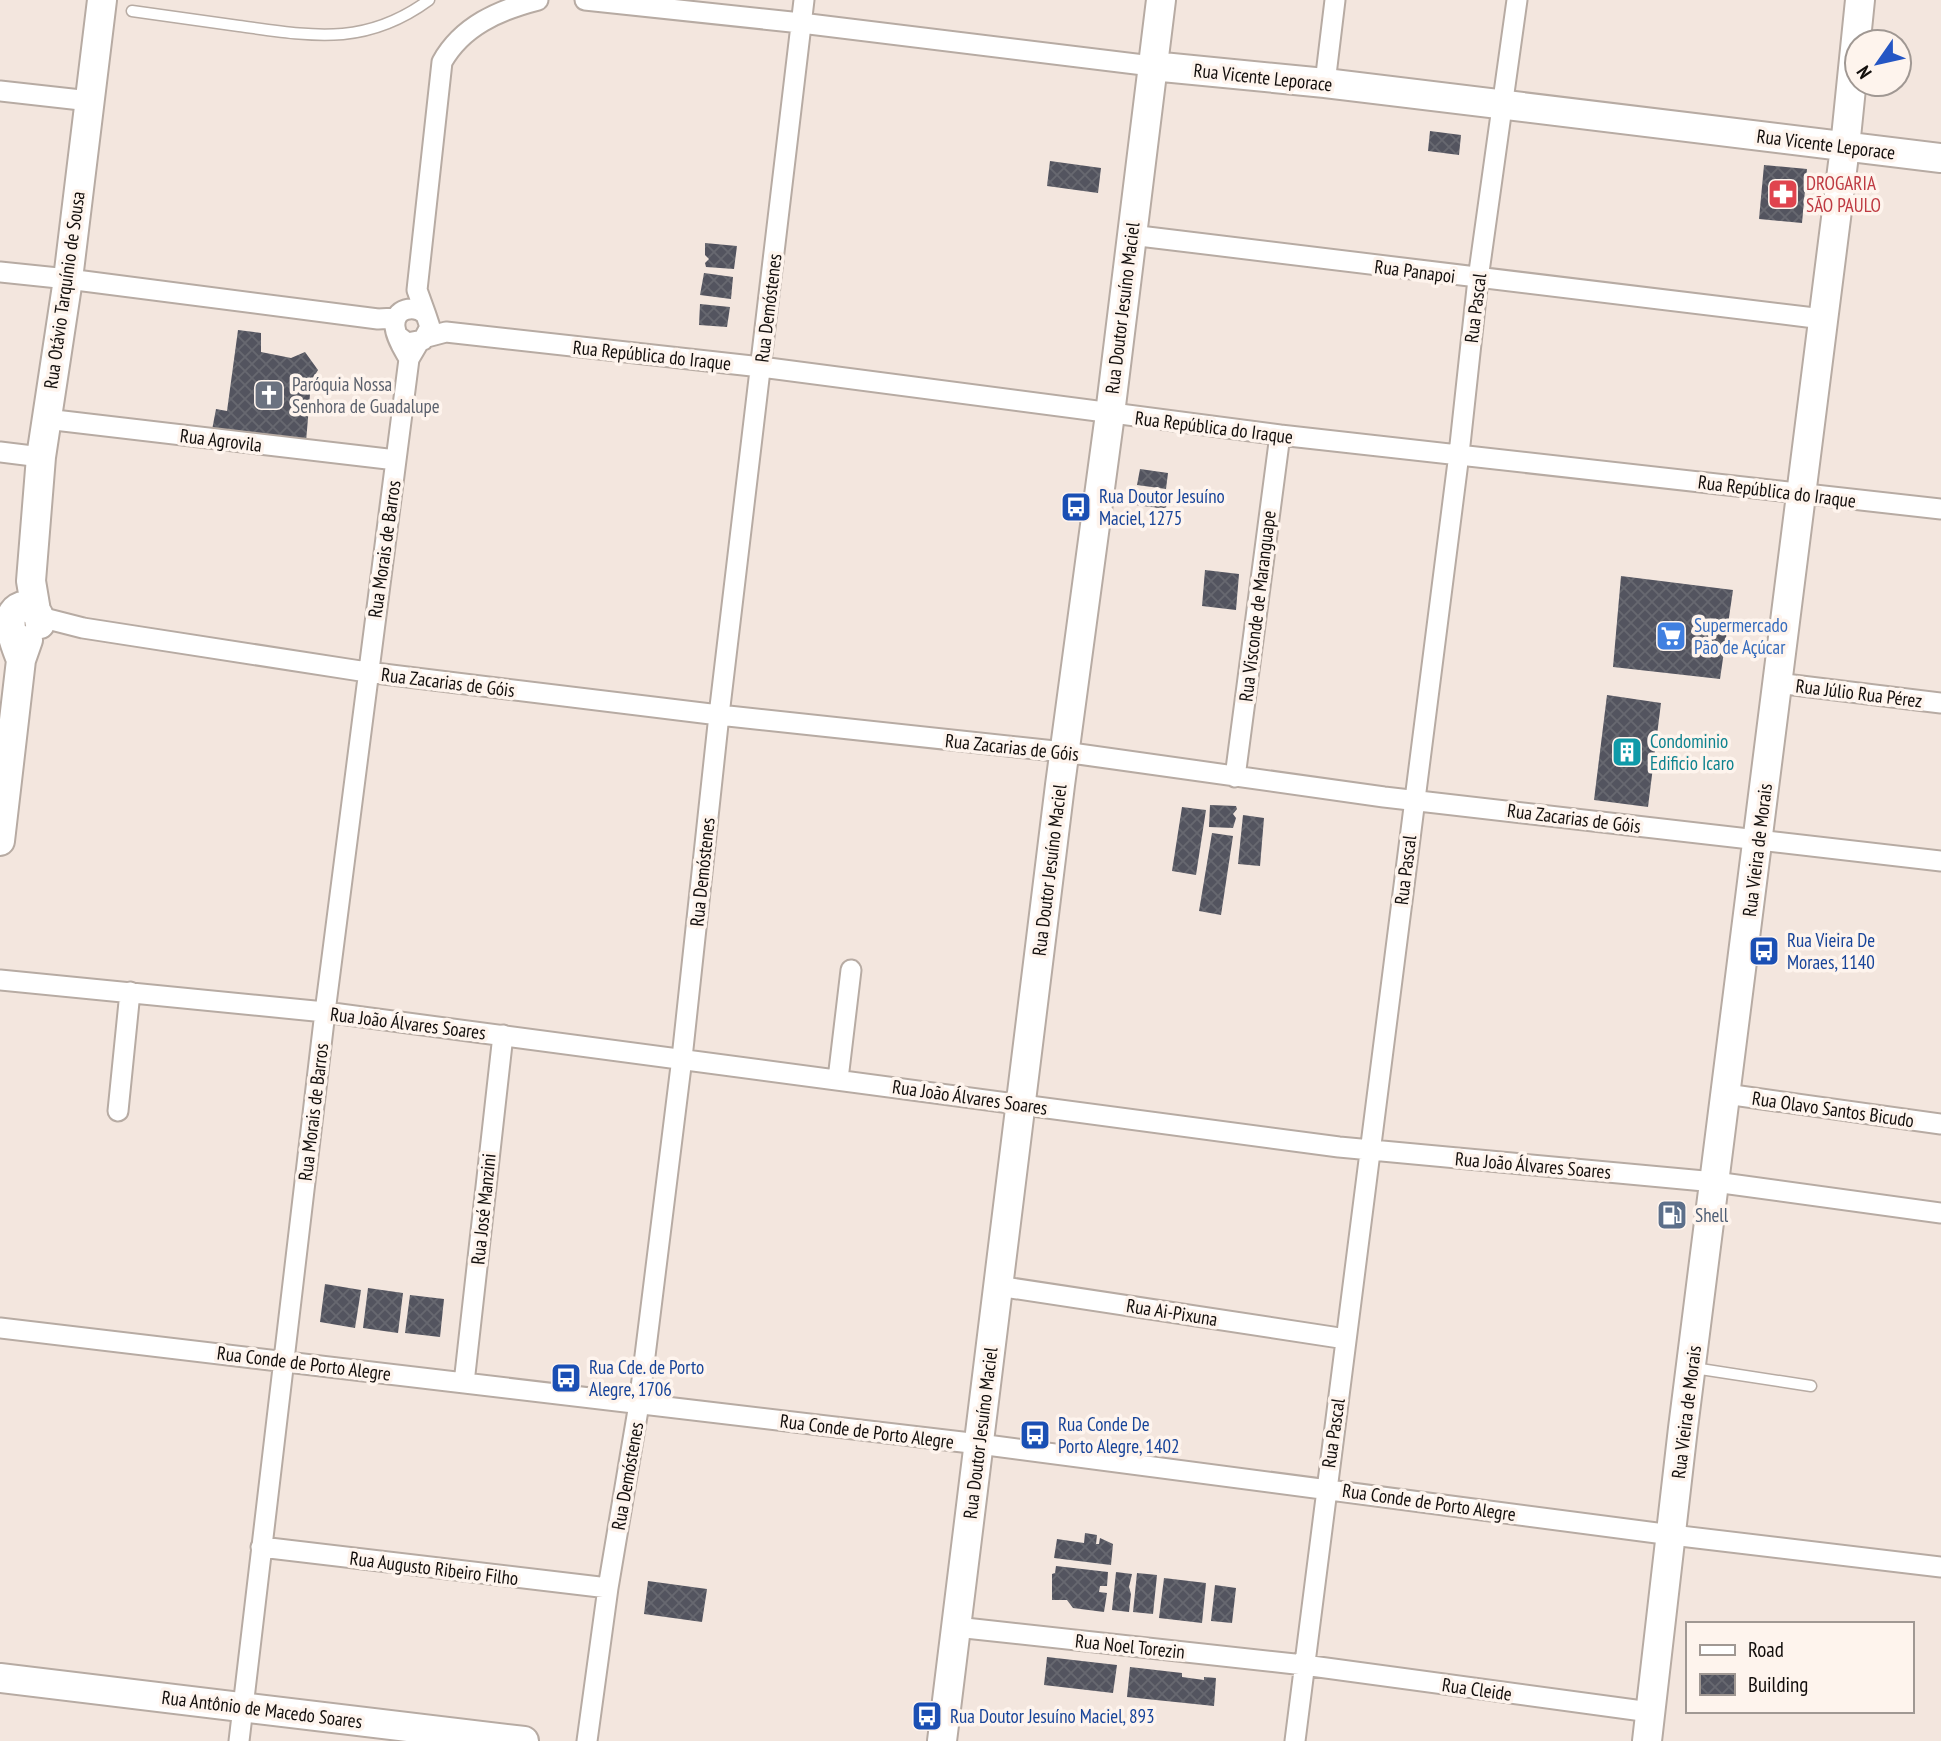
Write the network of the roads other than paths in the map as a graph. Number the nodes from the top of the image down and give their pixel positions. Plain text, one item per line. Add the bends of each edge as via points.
1 (102, 0) edge
2 (429, 0) edge
3 (538, 0) edge
4 (585, 0) edge
5 (804, 0) edge
6 (1161, 0) edge
7 (1335, 0) edge
8 (1517, 0) edge
9 (1860, 0) edge
10 (685, 5) edge
11 (132, 11) dead end
12 (801, 23) junction
13 (1152, 66) junction
14 (1325, 83) junction
15 (0, 91) edge
16 (90, 101) junction
17 (1503, 105) junction
18 (1845, 147) junction
19 (1941, 158) edge
20 (1131, 235) junction
21 (0, 272) edge
22 (68, 279) junction
23 (1478, 279) junction
24 (418, 290) junction
25 (1823, 319) junction
26 (394, 323) junction
27 (426, 334) junction
28 (761, 367) junction
29 (1110, 414) junction
30 (46, 419) junction
31 (1280, 435) junction
32 (0, 452) edge
33 (1459, 454) junction
34 (41, 457) junction
35 (396, 460) junction
36 (1801, 493) junction
37 (1941, 509) edge
38 (18, 627) edge
39 (368, 672) junction
40 (1777, 683) junction
41 (1941, 703) edge
42 (719, 715) junction
43 (1064, 752) junction
44 (1235, 777) junction
45 (1414, 799) junction
46 (1759, 840) junction
47 (0, 841) edge
48 (1941, 861) edge
49 (851, 970) dead end
50 (0, 979) edge
51 (130, 992) junction
52 (325, 1012) junction
53 (503, 1035) junction
54 (682, 1058) junction
55 (838, 1079) junction
56 (1726, 1094) junction
57 (1020, 1104) junction
58 (118, 1111) dead end
59 (1941, 1124) edge
60 (1371, 1150) junction
61 (1714, 1182) junction
62 (1941, 1213) edge
63 (998, 1286) junction
64 (0, 1328) edge
65 (1346, 1339) junction
66 (283, 1360) junction
67 (1691, 1368) junction
68 (464, 1382) junction
69 (1811, 1386) dead end
70 (639, 1404) junction
71 (979, 1444) junction
72 (1326, 1489) junction
73 (1671, 1535) junction
74 (261, 1547) junction
75 (1941, 1567) edge
76 (608, 1588) junction
77 (956, 1628) junction
78 (1304, 1665) junction
79 (0, 1678) edge
80 (242, 1707) junction
81 (1650, 1712) junction
82 (239, 1741) edge
83 (524, 1741) edge
84 (586, 1741) edge
85 (942, 1741) edge
86 (1295, 1741) edge
87 (1647, 1741) edge

1 - 16 street, Rua Otávio Tarquínio de Sousa
2 - 11 lane via 406,17 336,36
3 - 24 street, Rua Morais de Barros via 492,15 451,46 442,62
4 - 10 street, Rua Vicente Leporace
5 - 12 street, Rua Demóstenes
6 - 13 street, Rua Doutor Jesuíno Maciel
7 - 14 street
8 - 17 street, Rua Pascal
9 - 18 street, Rua Vieira de Morais
10 - 12 street, Rua Vicente Leporace
12 - 13 street, Rua Vicente Leporace
12 - 28 street, Rua Demóstenes
13 - 14 street, Rua Vicente Leporace
13 - 20 street, Rua Doutor Jesuíno Maciel
14 - 17 street, Rua Vicente Leporace
15 - 16 street
16 - 22 street, Rua Otávio Tarquínio de Sousa
17 - 18 street, Rua Vicente Leporace
17 - 23 street, Rua Pascal
18 - 19 street, Rua Vicente Leporace
18 - 25 street, Rua Vieira de Morais
20 - 23 street, Rua Panapoi
20 - 29 street, Rua Doutor Jesuíno Maciel
21 - 22 street
22 - 26 street
22 - 30 street, Rua Otávio Tarquínio de Sousa
23 - 25 street, Rua Panapoi
23 - 33 street, Rua Pascal
24 - 26 street
24 - 27 street, Rua Morais de Barros
25 - 36 street, Rua Vieira de Morais
26 - 27 street
26 - 27 street, Rua República do Iraque via 417,308
27 - 28 street, Rua República do Iraque
27 - 35 street, Rua Morais de Barros
28 - 29 street, Rua República do Iraque
28 - 42 street, Rua Demóstenes
29 - 31 street, Rua República do Iraque
29 - 43 street, Rua Doutor Jesuíno Maciel
30 - 34 street, Rua Otávio Tarquínio de Sousa
30 - 35 street, Rua Agrovila
31 - 33 street, Rua República do Iraque
31 - 44 street, Rua Visconde de Maranguape
32 - 34 street
33 - 36 street, Rua República do Iraque
33 - 45 street, Rua Pascal
34 - 38 street, Rua Otávio Tarquínio de Sousa via 30,581
35 - 39 street, Rua Morais de Barros
36 - 37 street, Rua República do Iraque
36 - 40 street, Rua Vieira de Morais
38 - 39 street, Rua Zacarias de Góis via 83,628
38 - 47 street, Rua Otávio Tarquínio de Sousa
39 - 42 street, Rua Zacarias de Góis
39 - 52 street, Rua Morais de Barros
40 - 41 street, Rua Júlio Rua Pérez
40 - 46 street, Rua Vieira de Morais
42 - 43 street, Rua Zacarias de Góis
42 - 54 street, Rua Demóstenes
43 - 44 street, Rua Zacarias de Góis
43 - 57 street, Rua Doutor Jesuíno Maciel
44 - 45 street, Rua Zacarias de Góis
45 - 46 street, Rua Zacarias de Góis
45 - 60 street, Rua Pascal
46 - 48 street, Rua Zacarias de Góis
46 - 56 street, Rua Vieira de Morais
49 - 55 street
50 - 51 street, Rua João Álvares Soares
51 - 52 street, Rua João Álvares Soares
51 - 58 street
52 - 53 street, Rua João Álvares Soares
52 - 66 street, Rua Morais de Barros
53 - 54 street, Rua João Álvares Soares
53 - 68 street, Rua José Manzini
54 - 55 street, Rua João Álvares Soares
54 - 70 street, Rua Demóstenes
55 - 57 street, Rua João Álvares Soares
56 - 59 street, Rua Olavo Santos Bicudo
56 - 61 street, Rua Vieira de Morais
57 - 60 street, Rua João Álvares Soares
57 - 63 street, Rua Doutor Jesuíno Maciel
60 - 61 street, Rua João Álvares Soares
60 - 65 street, Rua Pascal
61 - 62 street, Rua João Álvares Soares
61 - 67 street, Rua Vieira de Morais
63 - 65 street, Rua Ai-Pixuna
63 - 71 street, Rua Doutor Jesuíno Maciel
64 - 66 street, Rua Conde de Porto Alegre
65 - 72 street, Rua Pascal
66 - 68 street, Rua Conde de Porto Alegre
66 - 74 street, Rua Morais de Barros
67 - 69 lane
67 - 73 street, Rua Vieira de Morais
68 - 70 street, Rua Conde de Porto Alegre
70 - 71 street, Rua Conde de Porto Alegre
70 - 76 street, Rua Demóstenes
71 - 72 street, Rua Conde de Porto Alegre
71 - 77 street, Rua Doutor Jesuíno Maciel
72 - 73 street, Rua Conde de Porto Alegre
72 - 78 street, Rua Pascal
73 - 75 street, Rua Conde de Porto Alegre
73 - 81 street, Rua Vieira de Morais
74 - 76 street, Rua Augusto Ribeiro Filho
74 - 80 street, Rua Morais de Barros
76 - 84 street, Rua Demóstenes
77 - 78 street, Rua Noel Torezin
77 - 85 street, Rua Doutor Jesuíno Maciel
78 - 81 street, Rua Cleide
78 - 86 street, Rua Pascal
79 - 80 street, Rua Antônio de Macedo Soares
80 - 82 street, Rua Morais de Barros
80 - 83 street, Rua Antônio de Macedo Soares
81 - 87 street, Rua Vieira de Morais

